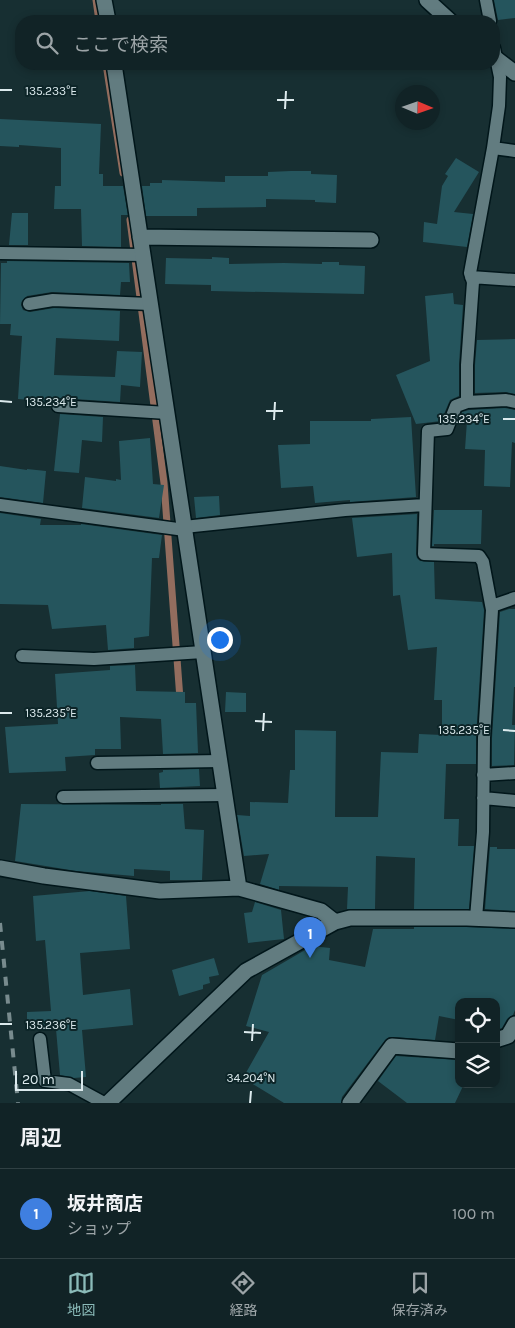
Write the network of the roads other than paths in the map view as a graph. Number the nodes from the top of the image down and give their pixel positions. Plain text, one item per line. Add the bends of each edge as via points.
1 (104, 0) edge
2 (426, 0) edge
3 (486, 0) edge
4 (107, 15) edge
5 (443, 15) edge
6 (489, 15) edge
7 (500, 59) edge
8 (115, 70) edge
9 (498, 70) edge
10 (515, 73) edge
11 (493, 148) junction
12 (515, 151) edge
13 (140, 238) junction
14 (371, 240) dead end
15 (0, 253) edge
16 (143, 255) junction
17 (471, 277) junction
18 (515, 280) edge
19 (29, 304) dead end
20 (150, 304) junction
21 (467, 402) junction
22 (515, 402) edge
23 (58, 406) dead end
24 (167, 413) junction
25 (0, 505) edge
26 (426, 505) junction
27 (185, 528) junction
28 (515, 598) edge
29 (492, 606) junction
30 (204, 652) junction
31 (22, 656) dead end
32 (220, 761) junction
33 (97, 763) dead end
34 (515, 773) edge
35 (483, 775) junction
36 (225, 795) junction
37 (64, 797) dead end
38 (483, 798) junction
39 (515, 801) edge
40 (0, 868) edge
41 (239, 888) junction
42 (476, 918) junction
43 (515, 920) edge
44 (335, 922) junction
45 (515, 1024) edge
46 (40, 1039) dead end
47 (500, 1039) edge
48 (455, 1051) edge
49 (106, 1103) edge
50 (350, 1103) edge

1 - 4 street
2 - 5 street
3 - 6 lane
7 - 10 street
8 - 13 street
9 - 11 lane via 499,106
11 - 12 lane
11 - 17 lane
13 - 14 street
13 - 16 street
15 - 16 lane
16 - 20 street
17 - 18 lane
17 - 21 lane
19 - 20 lane via 54,300
20 - 24 street
21 - 22 lane
21 - 26 lane via 456,406 447,429 428,430
23 - 24 lane
24 - 27 street
25 - 27 lane
26 - 27 lane via 345,510
26 - 29 lane via 424,554 479,556 484,562
27 - 30 street
28 - 29 lane
29 - 35 lane
30 - 31 lane via 94,659
30 - 32 street
32 - 33 lane
32 - 36 street
34 - 35 lane
35 - 38 lane
36 - 37 lane
36 - 41 street
38 - 39 lane
38 - 42 lane
40 - 41 street via 160,891
41 - 44 street via 321,911
42 - 43 street
42 - 44 street via 350,918
44 - 49 street via 246,970
45 - 47 street via 508,1036
46 - 49 lane via 45,1082 69,1084
48 - 50 street via 392,1046

